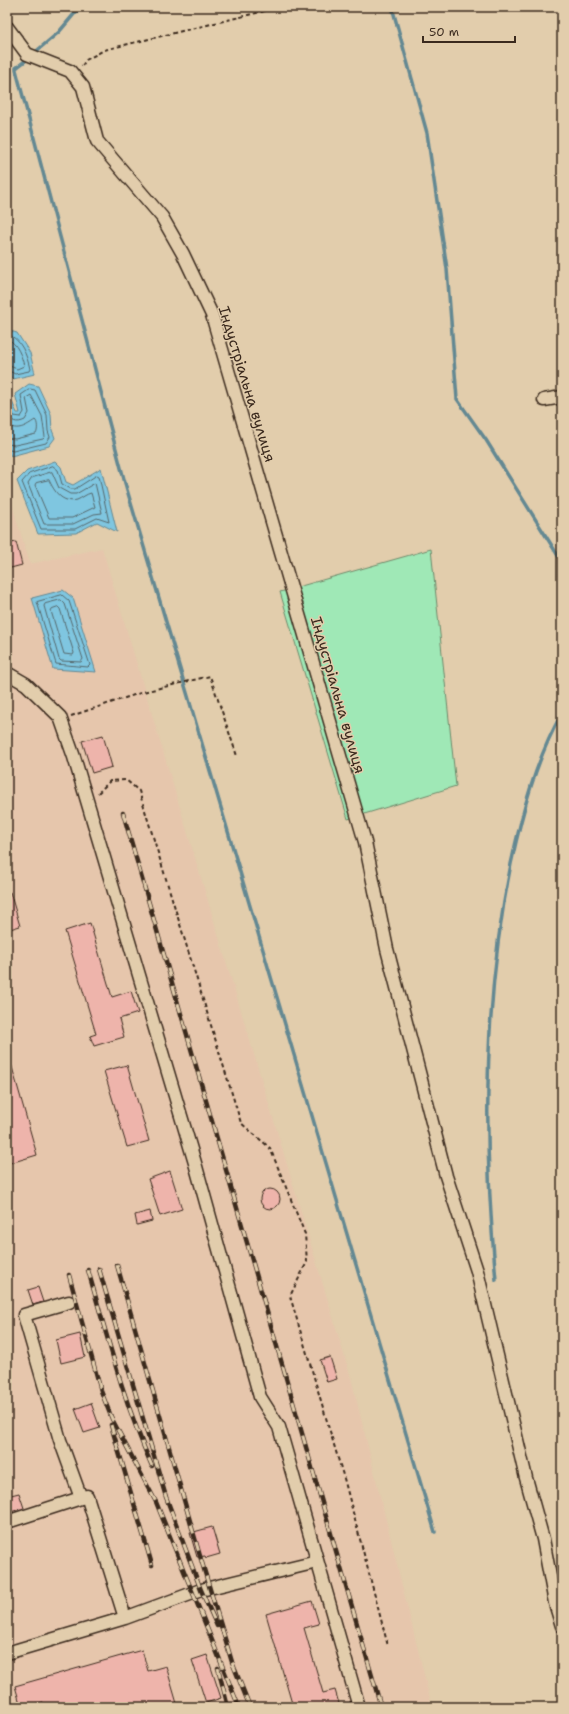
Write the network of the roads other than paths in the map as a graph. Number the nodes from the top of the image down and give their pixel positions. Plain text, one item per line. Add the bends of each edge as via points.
1 (7, 27) edge
2 (562, 397) edge
3 (544, 400) dead end
4 (7, 673) edge
5 (69, 1302) dead end
6 (81, 1498) junction
7 (7, 1522) edge
8 (318, 1562) junction
9 (124, 1618) junction
10 (562, 1626) edge
11 (7, 1653) edge
12 (359, 1707) edge

1 - 10 street, Індустріальна вулиця via 32,56 70,71 83,87 97,141 162,217 212,315 364,842 408,1032 446,1176 478,1278
2 - 3 street
4 - 8 street via 26,684 60,717 88,801 195,1163 260,1397 279,1427
5 - 6 street via 24,1315 60,1440
6 - 7 street
6 - 9 street via 87,1496
8 - 9 street via 201,1590
8 - 12 street
9 - 11 street

